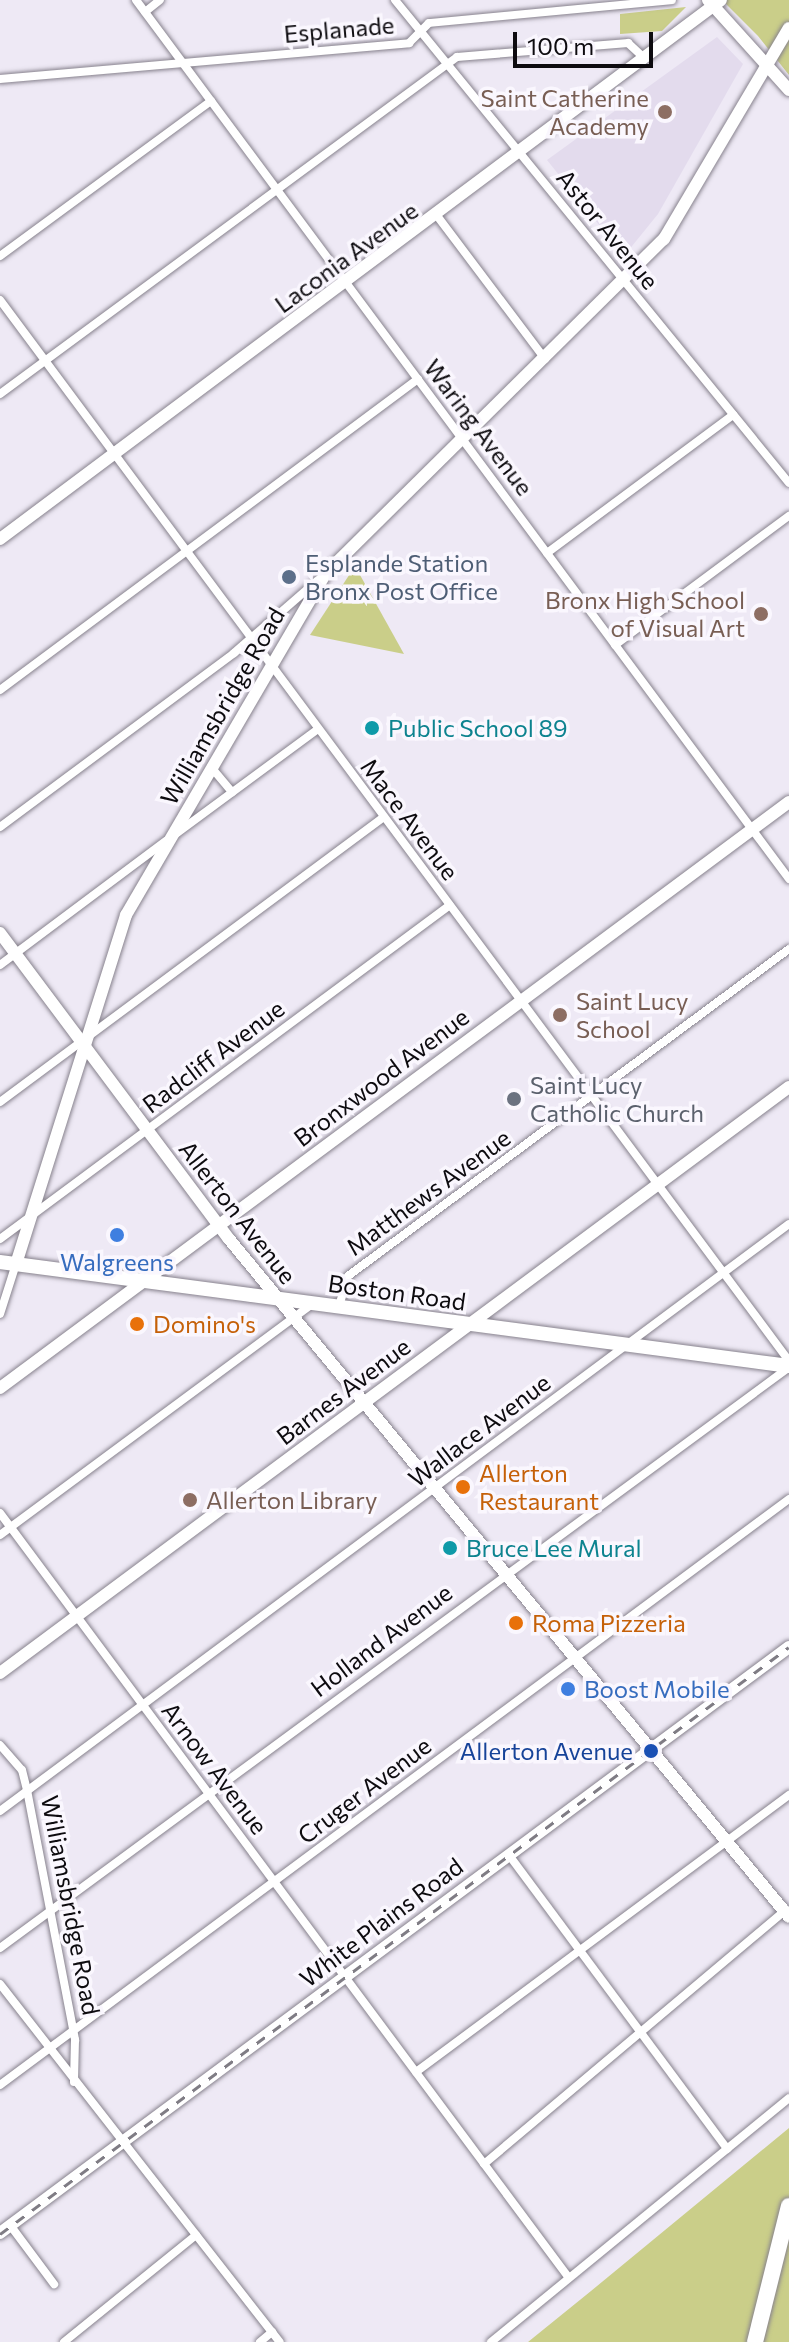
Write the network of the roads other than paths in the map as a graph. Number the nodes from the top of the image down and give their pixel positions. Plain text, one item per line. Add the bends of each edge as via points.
1 (136, 0) edge
2 (160, 0) edge
3 (395, 0) edge
4 (672, 0) edge
5 (715, 3) edge
6 (145, 12) junction
7 (789, 28) edge
8 (420, 32) junction
9 (646, 61) junction
10 (182, 63) junction
11 (447, 64) junction
12 (767, 64) junction
13 (0, 79) edge
14 (789, 90) edge
15 (211, 101) junction
16 (522, 155) junction
17 (277, 188) junction
18 (438, 217) junction
19 (0, 256) edge
20 (624, 281) junction
21 (347, 284) junction
22 (0, 300) edge
23 (545, 359) junction
24 (45, 360) junction
25 (418, 379) junction
26 (0, 394) edge
27 (733, 415) junction
28 (463, 439) junction
29 (114, 453) junction
30 (789, 483) edge
31 (789, 516) edge
32 (0, 539) edge
33 (187, 551) junction
34 (547, 553) junction
35 (326, 573) junction
36 (251, 638) junction
37 (615, 645) junction
38 (270, 663) junction
39 (0, 690) edge
40 (318, 729) junction
41 (211, 767) junction
42 (232, 792) junction
43 (789, 802) edge
44 (384, 817) junction
45 (0, 827) edge
46 (752, 829) junction
47 (169, 839) junction
48 (789, 879) edge
49 (450, 905) junction
50 (0, 933) edge
51 (789, 949) edge
52 (15, 953) junction
53 (0, 965) edge
54 (521, 1001) junction
55 (81, 1042) junction
56 (789, 1087) edge
57 (591, 1096) junction
58 (0, 1102) edge
59 (147, 1130) junction
60 (657, 1185) junction
61 (32, 1215) junction
62 (789, 1224) edge
63 (218, 1225) junction
64 (0, 1239) edge
65 (0, 1262) edge
66 (16, 1264) junction
67 (723, 1273) junction
68 (142, 1281) junction
69 (278, 1298) junction
70 (313, 1303) junction
71 (339, 1306) junction
72 (0, 1314) edge
73 (294, 1317) junction
74 (470, 1324) junction
75 (627, 1345) junction
76 (789, 1365) edge
77 (0, 1388) edge
78 (364, 1403) junction
79 (434, 1488) junction
80 (789, 1499) edge
81 (0, 1513) edge
82 (11, 1527) junction
83 (0, 1535) edge
84 (505, 1573) junction
85 (77, 1616) junction
86 (789, 1647) edge
87 (575, 1658) junction
88 (0, 1673) edge
89 (142, 1705) junction
90 (0, 1745) edge
91 (651, 1750) junction
92 (27, 1790) junction
93 (208, 1793) junction
94 (789, 1795) edge
95 (0, 1811) edge
96 (726, 1842) junction
97 (509, 1855) junction
98 (274, 1882) junction
99 (49, 1911) junction
100 (787, 1913) edge
101 (0, 1948) edge
102 (580, 1950) junction
103 (345, 1977) junction
104 (0, 1984) edge
105 (638, 2028) junction
106 (73, 2031) junction
107 (48, 2049) junction
108 (416, 2072) junction
109 (74, 2082) junction
110 (0, 2085) edge
111 (789, 2098) edge
112 (121, 2143) junction
113 (727, 2149) junction
114 (484, 2164) junction
115 (789, 2206) edge
116 (5, 2229) edge
117 (196, 2235) junction
118 (569, 2278) junction
119 (54, 2284) dead end
120 (272, 2332) junction
121 (64, 2342) edge
122 (260, 2342) edge
123 (280, 2342) edge
124 (491, 2342) edge
125 (755, 2342) edge

1 - 6 street, Waring Avenue
2 - 6 street
3 - 8 street, Astor Avenue
4 - 8 street, Esplanade via 429,23
5 - 9 main road, Laconia Avenue
5 - 12 main road
6 - 10 street, Waring Avenue
7 - 12 main road, Williamsbridge Road
8 - 10 street, Esplanade via 409,43
8 - 11 street, Astor Avenue
9 - 11 street via 628,43
9 - 16 main road, Laconia Avenue
10 - 13 street, Esplanade
10 - 15 street, Waring Avenue
11 - 16 street, Astor Avenue
11 - 17 street
12 - 14 main road
12 - 20 main road, Williamsbridge Road via 664,239
15 - 17 street, Waring Avenue
15 - 19 street
16 - 18 main road, Laconia Avenue
16 - 20 street, Astor Avenue
17 - 21 street, Waring Avenue
17 - 24 street
18 - 21 main road, Laconia Avenue
18 - 23 street
20 - 23 main road, Williamsbridge Road
20 - 27 street, Astor Avenue
21 - 25 street, Waring Avenue
21 - 29 main road, Laconia Avenue
22 - 24 street, Mace Avenue
23 - 28 main road, Williamsbridge Road
24 - 26 street
24 - 29 street, Mace Avenue
25 - 28 street, Waring Avenue
25 - 33 street
27 - 30 street, Astor Avenue
27 - 34 street
28 - 34 street, Waring Avenue
28 - 35 main road, Williamsbridge Road
29 - 32 main road, Laconia Avenue
29 - 33 street, Mace Avenue
31 - 37 street
33 - 36 street, Mace Avenue
33 - 39 street
34 - 37 street, Waring Avenue
35 - 36 street
35 - 38 main road, Williamsbridge Road
36 - 38 street, Mace Avenue
36 - 45 street
37 - 46 street, Waring Avenue
38 - 40 street, Mace Avenue
38 - 41 main road, Williamsbridge Road
40 - 42 street
40 - 44 street, Mace Avenue
41 - 42 street
41 - 47 main road, Williamsbridge Road
42 - 47 street
43 - 46 main road, Bronxwood Avenue
44 - 49 street, Mace Avenue
44 - 55 street
46 - 48 street, Waring Avenue
46 - 54 main road, Bronxwood Avenue
47 - 52 street
47 - 55 main road, Williamsbridge Road via 126,915
49 - 54 street, Mace Avenue
49 - 59 street, Radcliff Avenue
50 - 52 main road, Allerton Avenue
51 - 57 street, Matthews Avenue
52 - 53 street
52 - 55 main road, Allerton Avenue
54 - 57 street, Mace Avenue
54 - 63 main road, Bronxwood Avenue
55 - 58 street
55 - 59 main road, Allerton Avenue
55 - 61 main road, Williamsbridge Road
56 - 60 main road, Barnes Avenue
57 - 60 street, Mace Avenue
57 - 71 street, Matthews Avenue via 348,1276
59 - 61 street, Radcliff Avenue
59 - 63 main road, Allerton Avenue
60 - 67 street, Mace Avenue
60 - 74 main road, Barnes Avenue
61 - 64 street, Radcliff Avenue
61 - 66 main road, Williamsbridge Road
62 - 67 street, Wallace Avenue
63 - 68 main road, Bronxwood Avenue
63 - 69 main road, Allerton Avenue
65 - 66 main road, Boston Road
66 - 68 main road, Boston Road
66 - 72 street, Williamsbridge Road
67 - 75 street, Wallace Avenue
67 - 76 street, Mace Avenue
68 - 69 main road, Boston Road
68 - 77 main road, Bronxwood Avenue
69 - 70 main road, Boston Road
69 - 73 main road, Allerton Avenue
70 - 71 main road, Boston Road
70 - 73 street
71 - 74 main road, Boston Road
73 - 78 main road, Allerton Avenue
73 - 82 street
74 - 75 main road, Boston Road
74 - 78 main road, Barnes Avenue
75 - 76 main road, Boston Road
75 - 79 street, Wallace Avenue
76 - 84 street, Holland Avenue
78 - 79 main road, Allerton Avenue
78 - 85 main road, Barnes Avenue
79 - 84 main road, Allerton Avenue
79 - 89 street, Wallace Avenue
80 - 87 street, Cruger Avenue
81 - 82 street, Arnow Avenue
82 - 83 street
82 - 85 street, Arnow Avenue
84 - 87 main road, Allerton Avenue
84 - 93 street, Holland Avenue
85 - 88 main road, Barnes Avenue
85 - 89 street, Arnow Avenue
86 - 91 main road, White Plains Road
87 - 91 main road, Allerton Avenue
87 - 98 street, Cruger Avenue
89 - 92 street, Wallace Avenue
89 - 93 street, Arnow Avenue
90 - 92 street, Williamsbridge Road via 22,1770
91 - 96 main road, Allerton Avenue
91 - 97 main road, White Plains Road
92 - 95 street, Wallace Avenue
92 - 99 street, Williamsbridge Road
93 - 98 street, Arnow Avenue
93 - 99 street, Holland Avenue
94 - 96 street
96 - 100 main road, Allerton Avenue
96 - 102 street
97 - 102 street
97 - 103 main road, White Plains Road
98 - 103 street, Arnow Avenue
98 - 106 street, Cruger Avenue
99 - 101 street, Holland Avenue
99 - 106 street, Williamsbridge Road
100 - 105 street
102 - 105 street
102 - 108 street
103 - 108 street, Arnow Avenue
103 - 112 main road, White Plains Road
104 - 107 street
105 - 113 street
105 - 114 street
106 - 107 street, Cruger Avenue
106 - 109 street, Williamsbridge Road
107 - 109 street
107 - 110 street, Cruger Avenue
108 - 114 street, Arnow Avenue
109 - 112 street
111 - 113 street
112 - 116 main road, White Plains Road
112 - 117 street
113 - 118 street
114 - 118 street, Arnow Avenue
115 - 125 highway
116 - 119 street
117 - 120 street
117 - 121 street
118 - 124 street
120 - 122 street
120 - 123 street

